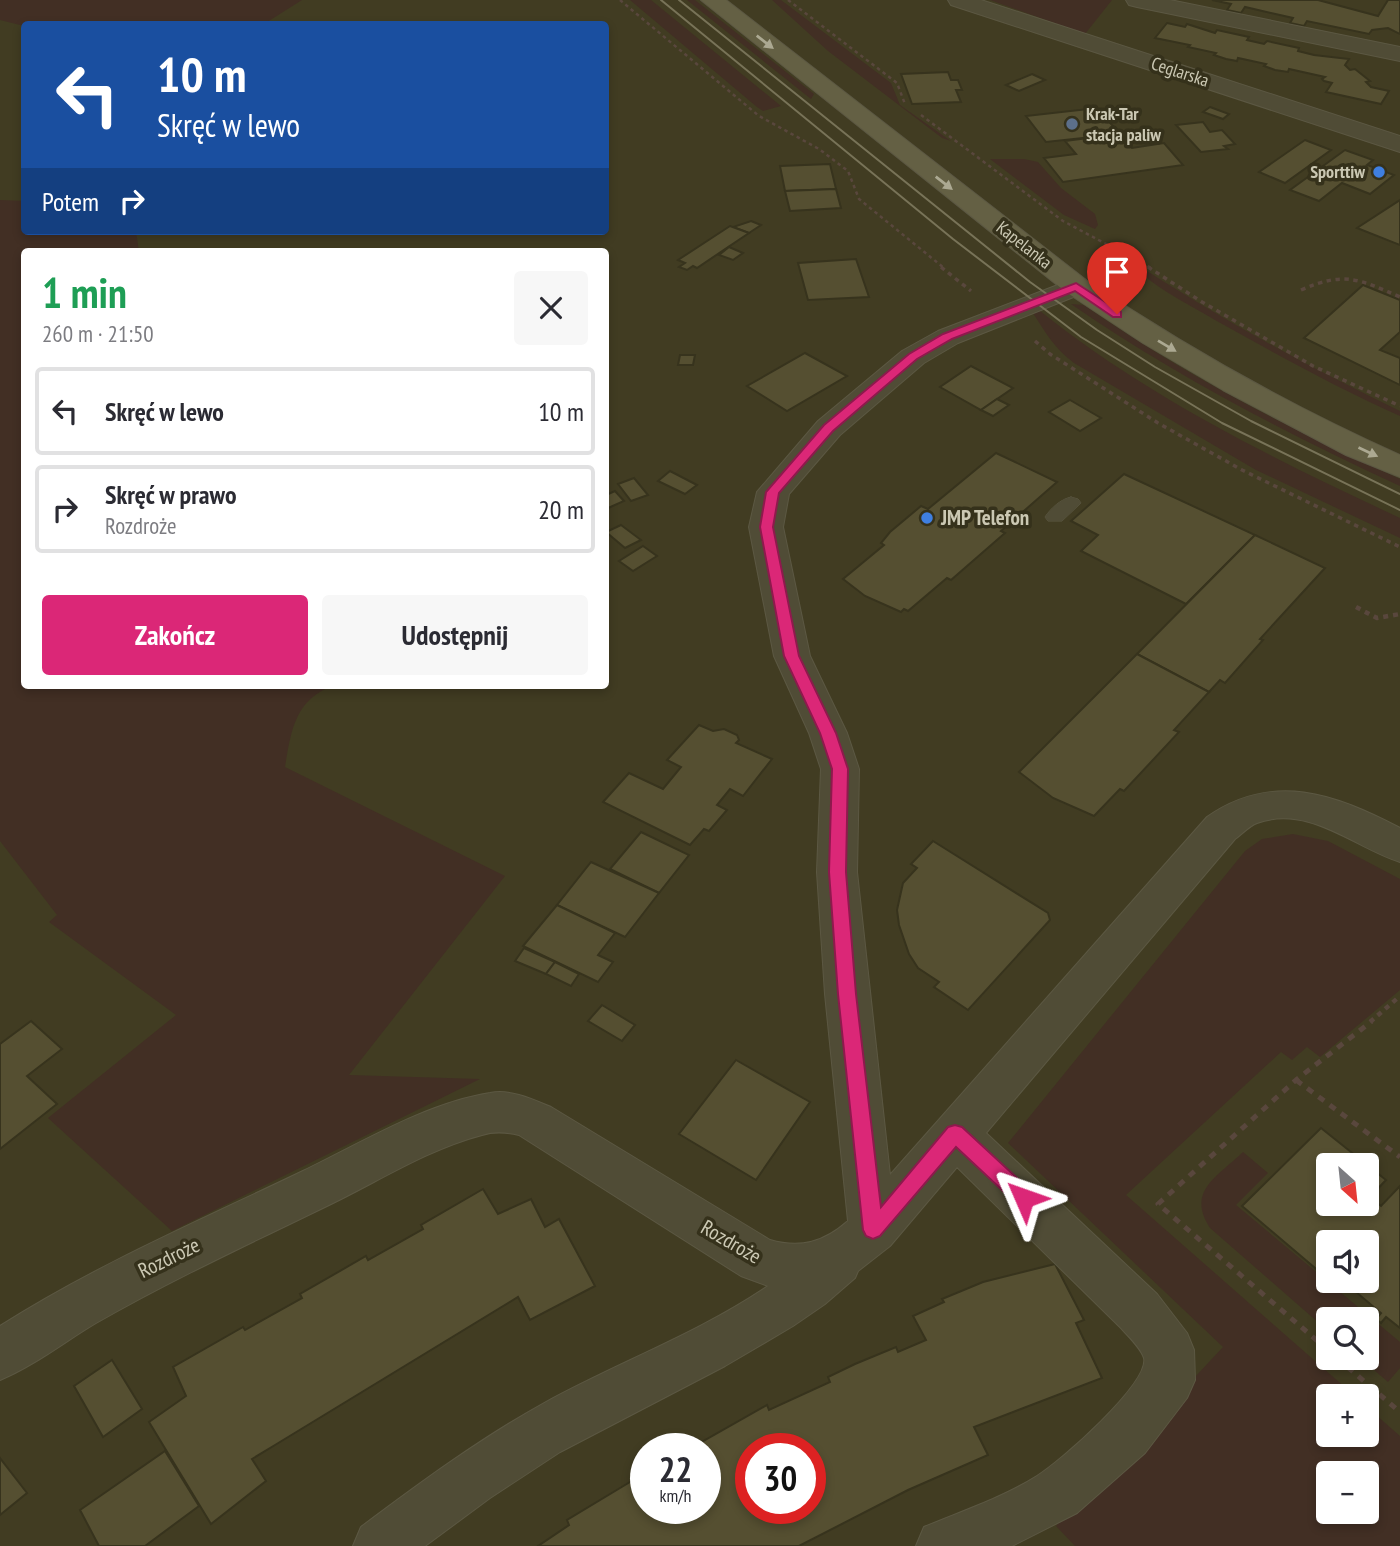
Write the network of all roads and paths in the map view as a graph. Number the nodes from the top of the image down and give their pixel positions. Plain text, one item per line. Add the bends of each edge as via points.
1 (712, 0) edge
2 (747, 0) edge
3 (788, 0) edge
4 (959, 0) edge
5 (1137, 0) edge
6 (1400, 54) edge
7 (905, 104) dead end
8 (916, 112) dead end
9 (1400, 144) edge
10 (1052, 236) dead end
11 (1092, 282) junction
12 (1301, 290) dead end
13 (1400, 298) edge
14 (1400, 406) edge
15 (1400, 439) edge
16 (1400, 467) edge
17 (1071, 503) dead end
18 (1055, 517) dead end
19 (1356, 607) dead end
20 (1400, 614) edge
21 (1400, 847) edge
22 (1400, 996) edge
23 (1296, 1080) junction
24 (955, 1133) junction
25 (1400, 1157) edge
26 (860, 1242) junction
27 (1316, 1340) edge
28 (0, 1355) edge
29 (1352, 1370) edge
30 (1400, 1412) edge
31 (380, 1546) edge
32 (943, 1546) edge

1 -> 11 main road, Kapelanka
2 - 10 main road, Kapelanka
3 - 7 path via 897,83
4 - 9 street, Ceglarska
5 - 6 street
8 - 14 path via 1063,221 1120,249 1313,366
11 - 15 main road, Kapelanka via 1170,319 1315,400
11 -> 16 main road, Kapelanka via 1137,328 1311,425
11 - 26 street via 948,337 913,357 829,428 773,492 766,527 792,656 840,769 837,872
12 - 13 path via 1328,277 1351,277
17 - 18 lane
19 - 20 path via 1377,618
21 - 24 street via 1342,815 1300,804 1251,809 1221,828
22 - 23 path
23 - 25 path
23 - 27 path via 1158,1205
24 - 26 street
24 - 32 street via 1139,1311 1169,1350 1169,1380 1126,1434 1058,1494 981,1533
26 - 28 street, Rozdroże via 819,1265 771,1265 535,1121 505,1111 486,1113 419,1139 147,1268
26 - 31 street via 813,1286 768,1315 507,1454
29 - 30 path

